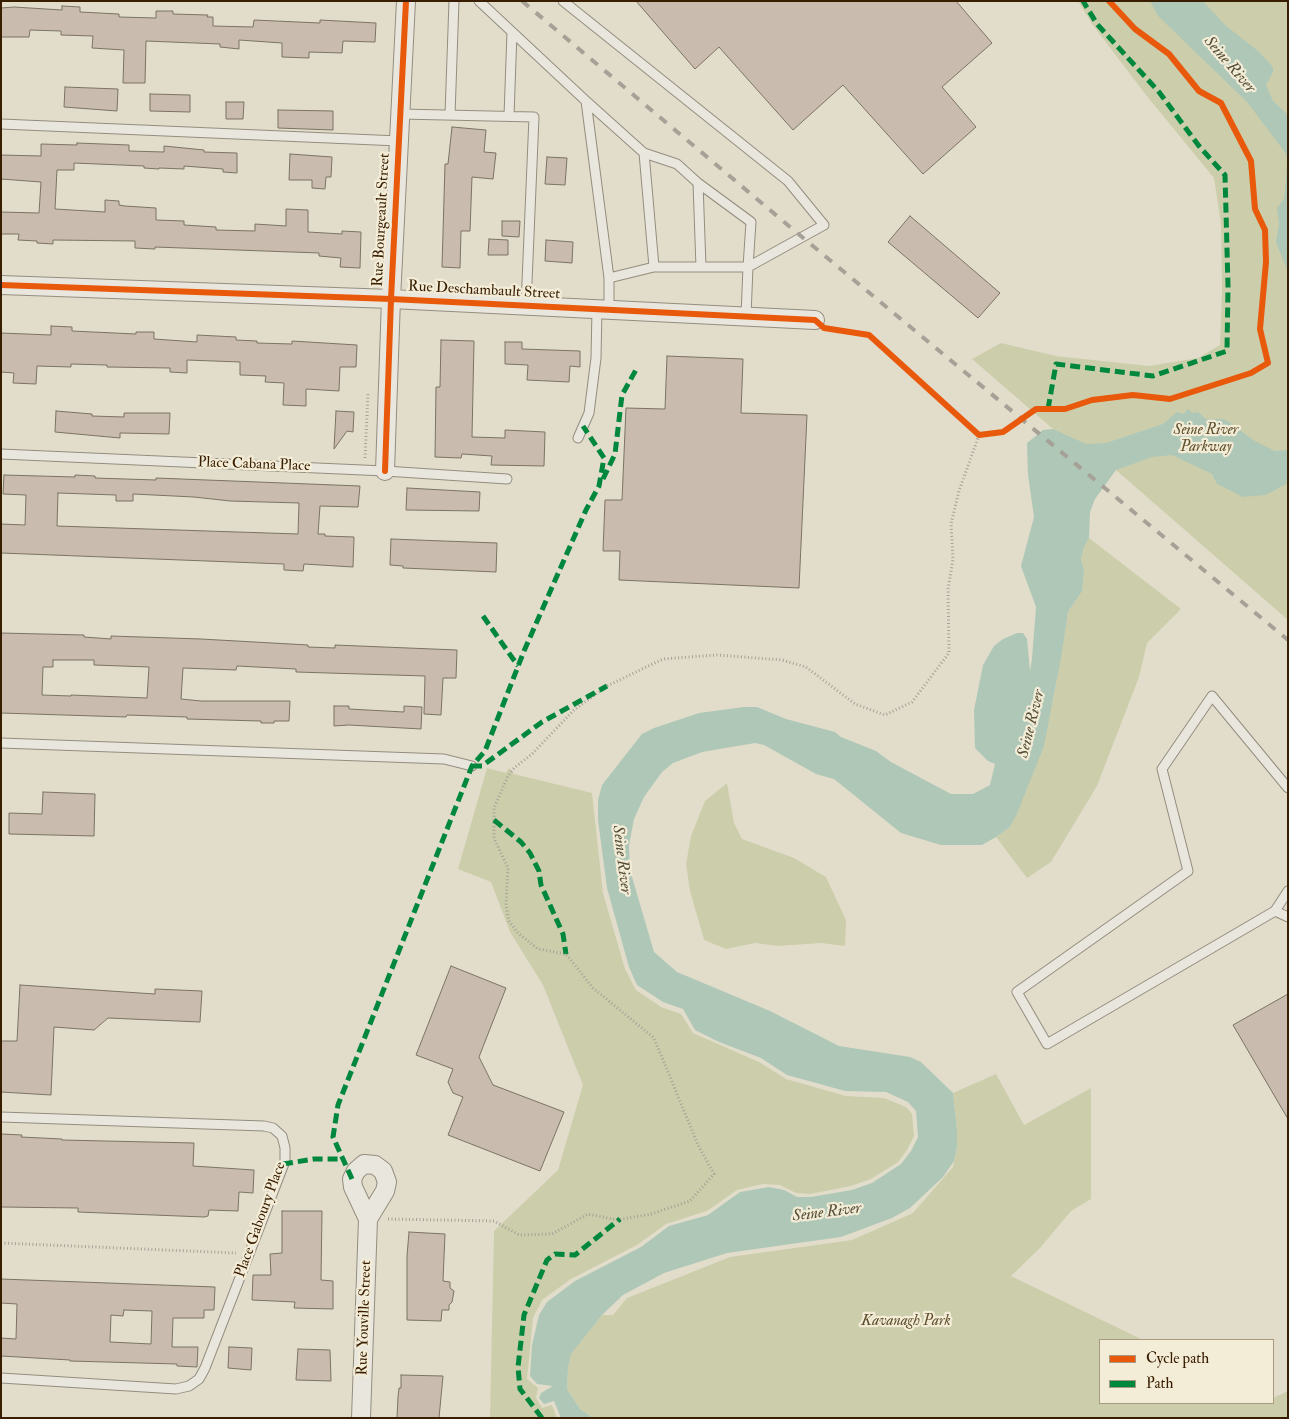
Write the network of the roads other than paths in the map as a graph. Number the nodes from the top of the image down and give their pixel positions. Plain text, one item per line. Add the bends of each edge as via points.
1 (406, 1) edge
2 (454, 1) edge
3 (480, 1) edge
4 (563, 1) edge
5 (512, 32) junction
6 (586, 101) junction
7 (400, 114) junction
8 (450, 115) junction
9 (509, 116) junction
10 (1, 124) edge
11 (399, 141) junction
12 (644, 153) junction
13 (698, 183) junction
14 (654, 267) junction
15 (701, 267) junction
16 (748, 267) junction
17 (609, 278) junction
18 (1, 285) edge
19 (391, 299) junction
20 (526, 306) junction
21 (603, 309) junction
22 (746, 316) junction
23 (815, 320) road end
24 (578, 438) dead end
25 (1, 454) edge
26 (386, 471) junction
27 (507, 479) dead end
28 (1, 744) edge
29 (472, 766) dead end
30 (1288, 788) edge
31 (1288, 891) edge
32 (1275, 911) junction
33 (1288, 917) edge
34 (1, 1116) edge
35 (368, 1219) road end
36 (1, 1378) edge
37 (361, 1418) edge

1 - 7 street, Rue Bourgeault Street
2 - 8 lane
3 - 5 lane
4 - 16 lane via 788,181 824,226
5 - 6 lane
5 - 9 lane
6 - 12 lane
6 - 17 lane
7 - 8 lane
7 - 11 street, Rue Bourgeault Street
8 - 9 lane
9 - 20 lane via 534,117
10 - 11 lane
11 - 19 street, Rue Bourgeault Street
12 - 13 lane via 677,164
12 - 14 lane
13 - 15 lane
13 - 16 lane via 751,222
14 - 15 lane
14 - 17 lane
15 - 16 lane
16 - 22 lane
17 - 21 lane
18 - 19 street, Rue Deschambault Street
19 - 20 street, Rue Deschambault Street
19 - 26 street, Rue Bourgeault Street
20 - 21 street, Rue Deschambault Street
21 - 22 street, Rue Deschambault Street
21 - 24 lane via 589,414
22 - 23 street, Rue Deschambault Street
25 - 26 lane, Place Cabana Place
26 - 27 lane, Place Cabana Place
28 - 29 lane via 444,759
30 - 32 lane via 1212,696 1162,769 1188,870 1017,992 1048,1044
31 - 32 lane
32 - 33 lane
34 - 36 lane, Place Gaboury Place via 264,1126 273,1128 282,1136 285,1148 284,1161 250,1254 199,1379 176,1389
35 - 37 street, Rue Youville Street

